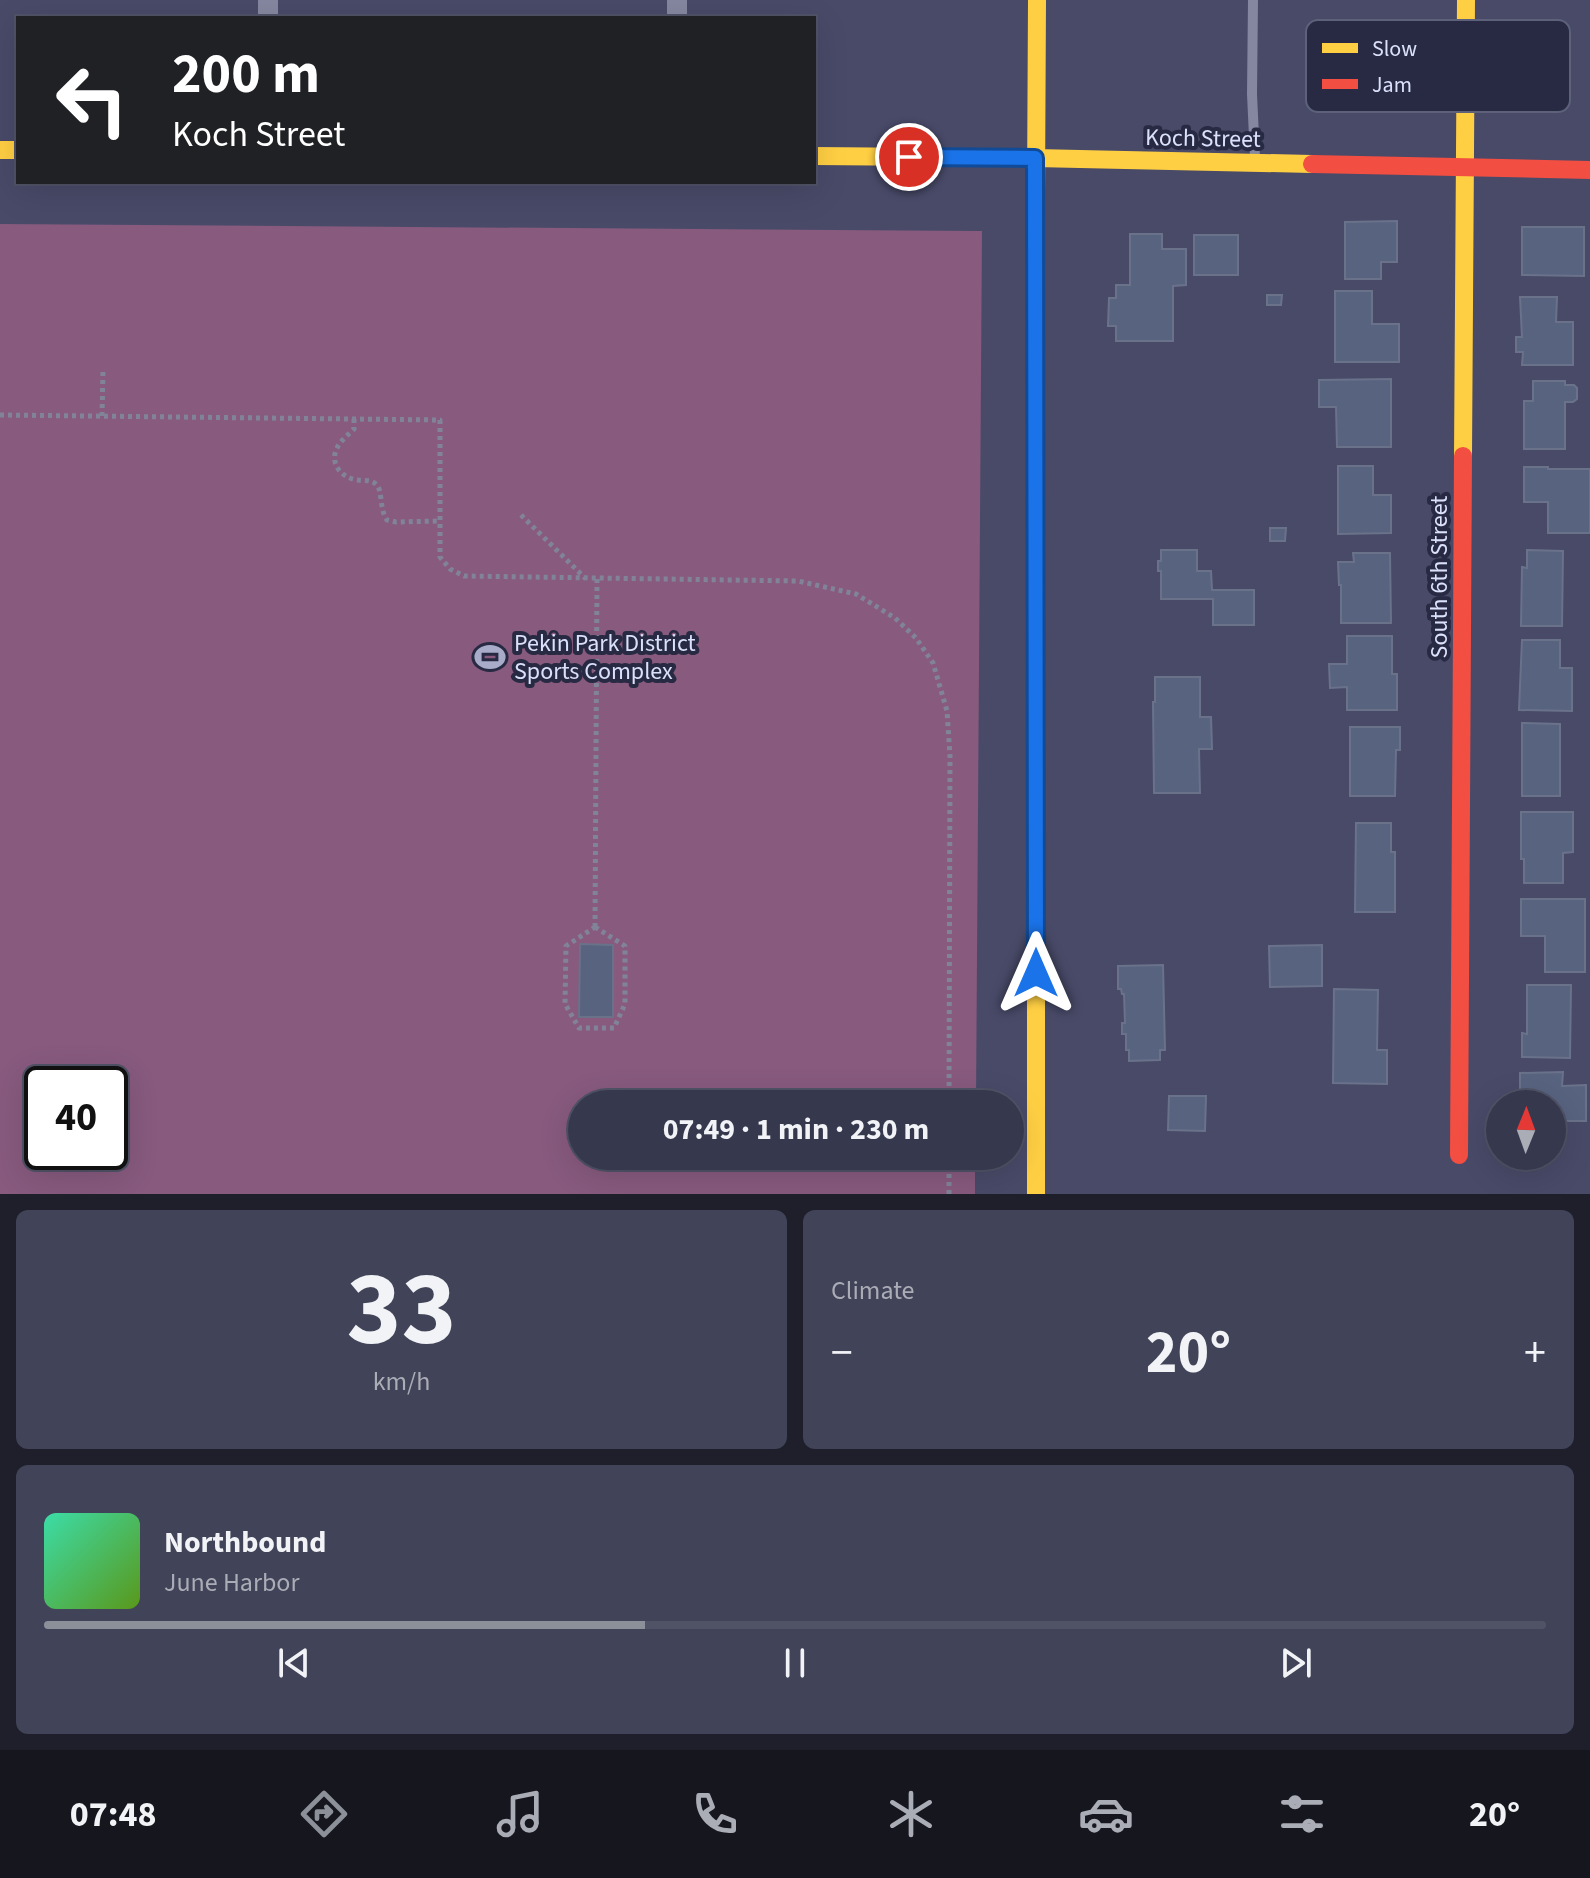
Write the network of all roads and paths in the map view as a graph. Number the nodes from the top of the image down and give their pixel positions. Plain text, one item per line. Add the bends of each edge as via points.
1 (1037, 0) edge
2 (1253, 0) edge
3 (1466, 0) edge
4 (1466, 20) edge
5 (1465, 112) edge
6 (816, 156) edge
7 (1035, 158) junction
8 (1256, 163) junction
9 (1465, 168) junction
10 (1590, 170) edge
11 (103, 370) dead end
12 (0, 415) edge
13 (102, 416) junction
14 (354, 419) junction
15 (521, 515) dead end
16 (439, 521) junction
17 (586, 579) junction
18 (597, 579) junction
19 (595, 927) junction
20 (949, 1090) edge
21 (1459, 1155) dead end
22 (949, 1170) edge
23 (949, 1194) edge
24 (1036, 1194) edge

1 - 7 street
2 - 8 lane
3 - 4 street, South 6th Street
5 - 9 street, South 6th Street
6 - 7 street, Koch Street
7 - 8 street, Koch Street
7 - 24 street
8 - 9 street, Koch Street
9 - 10 street, Koch Street
9 - 21 street, South 6th Street
11 - 13 path
12 - 13 path
13 - 14 path
14 - 16 path via 440,420
14 - 16 path via 354,429 336,448 337,470 377,484 387,520
15 - 17 path
16 - 17 path via 440,557 464,576
17 - 18 path
18 - 19 path
18 - 20 path via 798,581 856,594 916,638 933,663 947,711
19 - 19 path via 566,946 565,1004 579,1028 614,1028 625,1004 625,946
22 - 23 path

